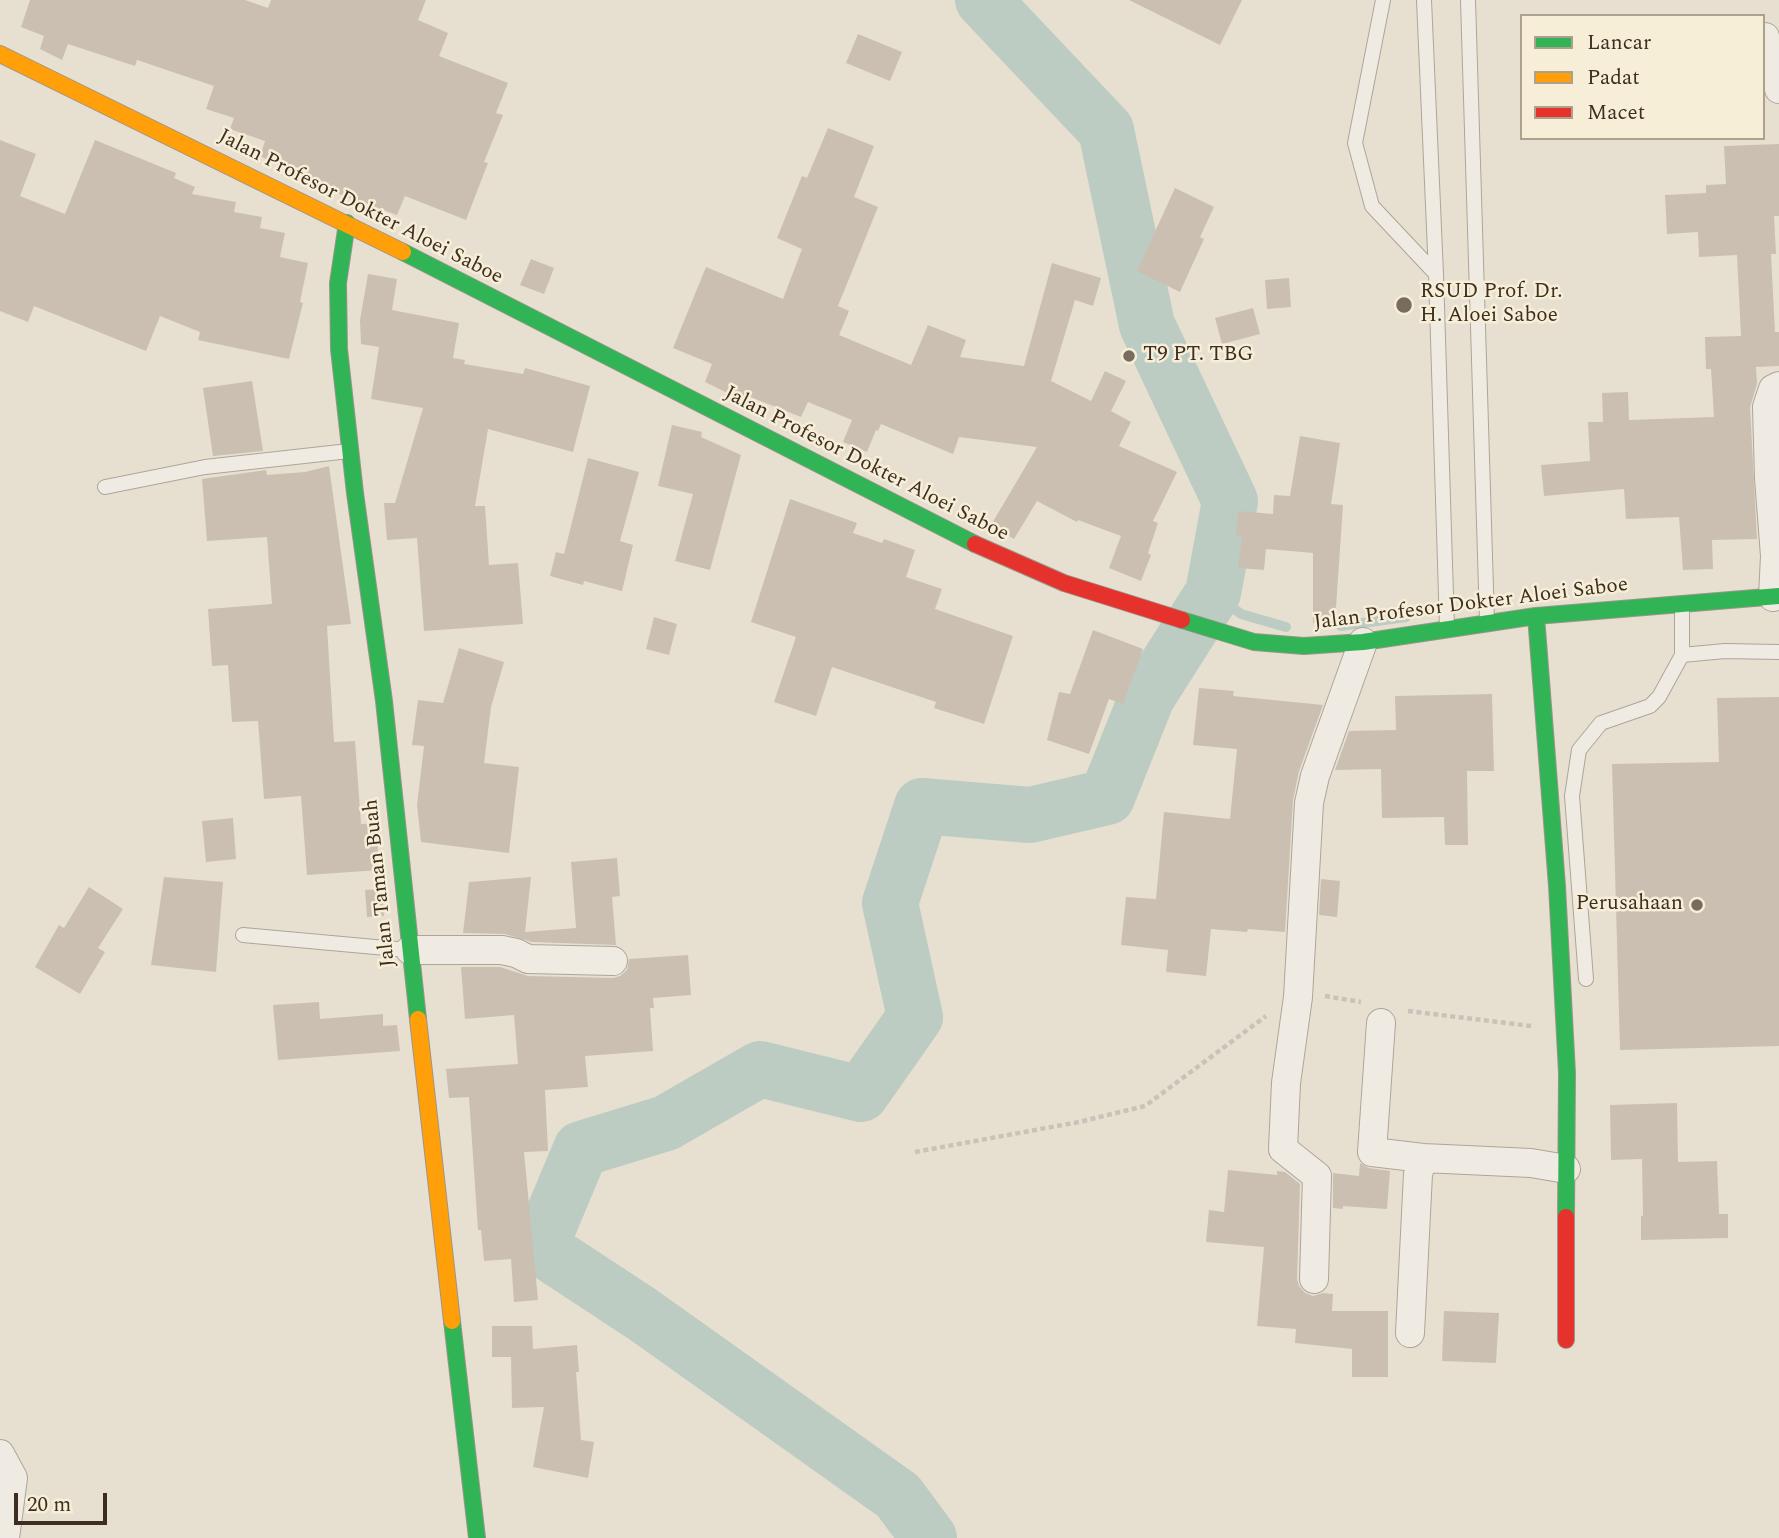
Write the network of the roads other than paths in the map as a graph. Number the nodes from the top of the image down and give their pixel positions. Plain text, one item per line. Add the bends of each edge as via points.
1 (1382, 0) edge
2 (1424, 0) edge
3 (1468, 0) edge
4 (1765, 37) edge
5 (0, 54) edge
6 (1779, 89) edge
7 (346, 223) junction
8 (1437, 274) junction
9 (1779, 386) edge
10 (351, 451) junction
11 (105, 487) dead end
12 (1776, 596) edge
13 (1682, 604) junction
14 (1536, 616) junction
15 (1487, 625) junction
16 (1447, 630) junction
17 (1363, 642) junction
18 (1779, 652) edge
19 (1682, 655) junction
20 (243, 935) dead end
21 (410, 950) junction
22 (612, 961) dead end
23 (1586, 979) dead end
24 (1385, 1012) road end
25 (1423, 1158) junction
26 (1566, 1169) junction
27 (1314, 1279) dead end
28 (1410, 1333) dead end
29 (1566, 1340) dead end
30 (0, 1454) edge
31 (7, 1538) edge
32 (477, 1538) edge

1 - 8 lane via 1355,143 1372,206
2 - 8 lane
3 - 15 lane
4 - 6 street
5 - 7 street, Jalan Profesor Dokter Aloei Saboe
7 - 10 street, Jalan Taman Buah via 338,283 339,349
7 - 17 street, Jalan Profesor Dokter Aloei Saboe via 996,555 1064,583 1254,642 1304,646
8 - 16 lane
9 - 12 street via 1773,389 1767,407
10 - 11 lane via 205,467
10 - 21 street, Jalan Taman Buah
12 - 13 street, Jalan Profesor Dokter Aloei Saboe
13 - 14 street, Jalan Profesor Dokter Aloei Saboe
13 - 19 lane
14 - 15 street, Jalan Profesor Dokter Aloei Saboe
14 - 26 street via 1557,886 1567,1073
15 - 16 street, Jalan Profesor Dokter Aloei Saboe
16 - 17 street, Jalan Profesor Dokter Aloei Saboe
17 - 27 street via 1308,803 1298,997 1286,1083 1283,1149 1317,1176
18 - 19 lane
19 - 23 lane via 1650,706 1601,723 1579,750 1572,796
20 - 21 lane
21 - 22 street via 502,950 535,960
21 - 32 street, Jalan Taman Buah
24 - 25 street via 1372,1152
25 - 26 street
25 - 28 street via 1418,1174
26 - 29 street
30 - 31 street via 13,1478

